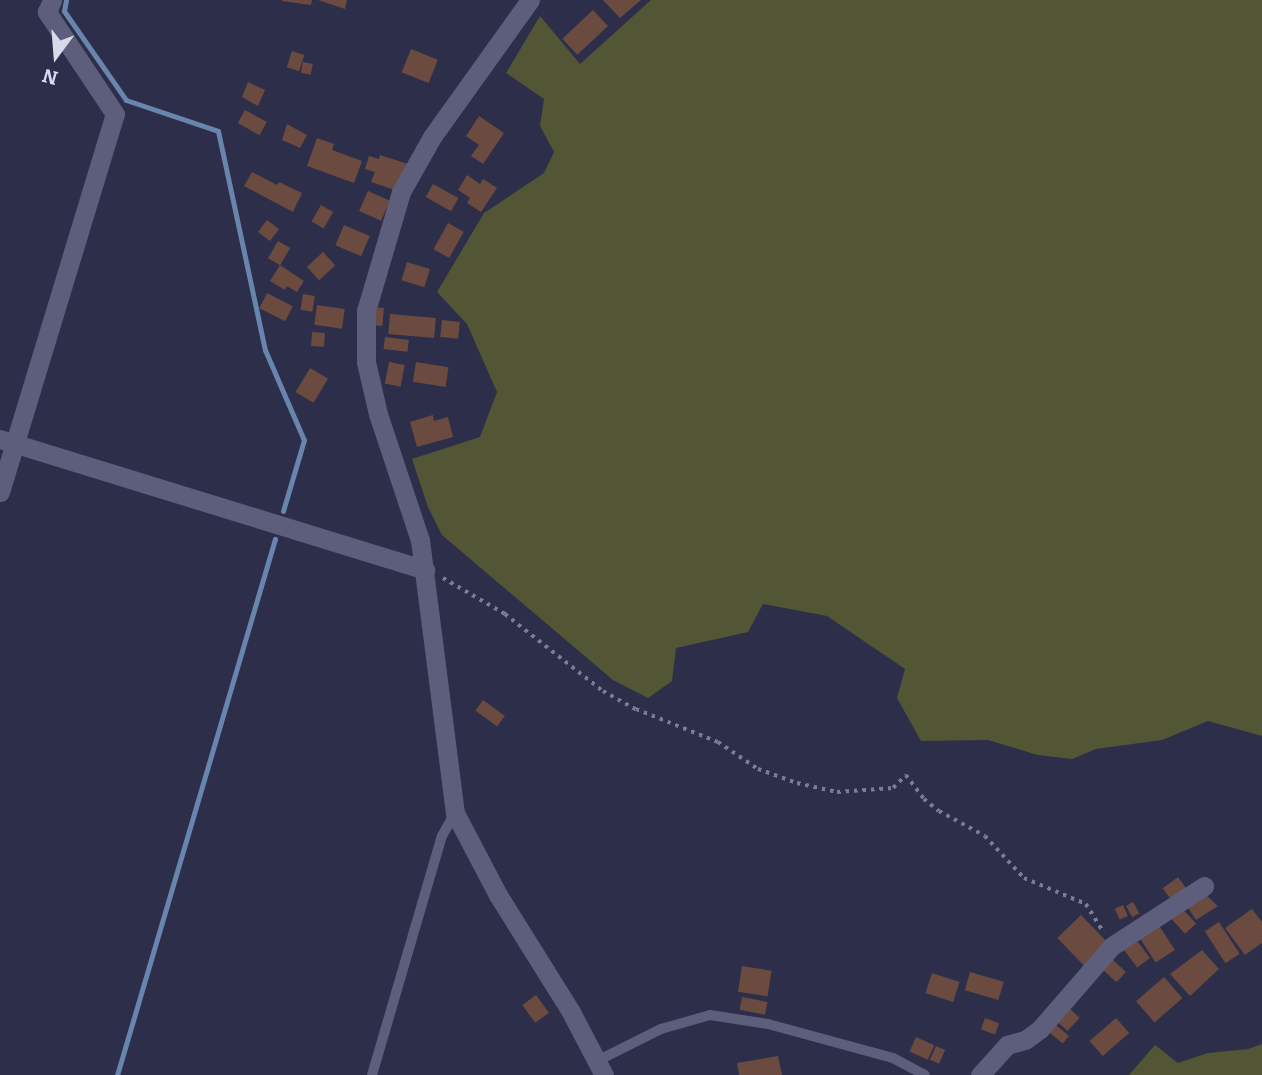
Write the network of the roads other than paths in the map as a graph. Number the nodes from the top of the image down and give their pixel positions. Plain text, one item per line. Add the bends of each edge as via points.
1 (52, 0) edge
2 (530, 0) edge
3 (7, 441) edge
4 (0, 492) edge
5 (425, 570) junction
6 (455, 813) junction
7 (1204, 886) dead end
8 (601, 1068) edge
9 (372, 1075) edge
10 (925, 1075) edge
11 (980, 1075) edge

1 - 3 street via 47,12 115,114
2 - 5 street via 432,137 401,192 366,311 369,375
3 - 4 street
3 - 5 street
5 - 6 street
6 - 8 street
6 - 9 lane via 442,836
7 - 11 street via 1112,946 1040,1029 1007,1045
8 - 10 lane via 662,1029 710,1015 768,1024 893,1058

